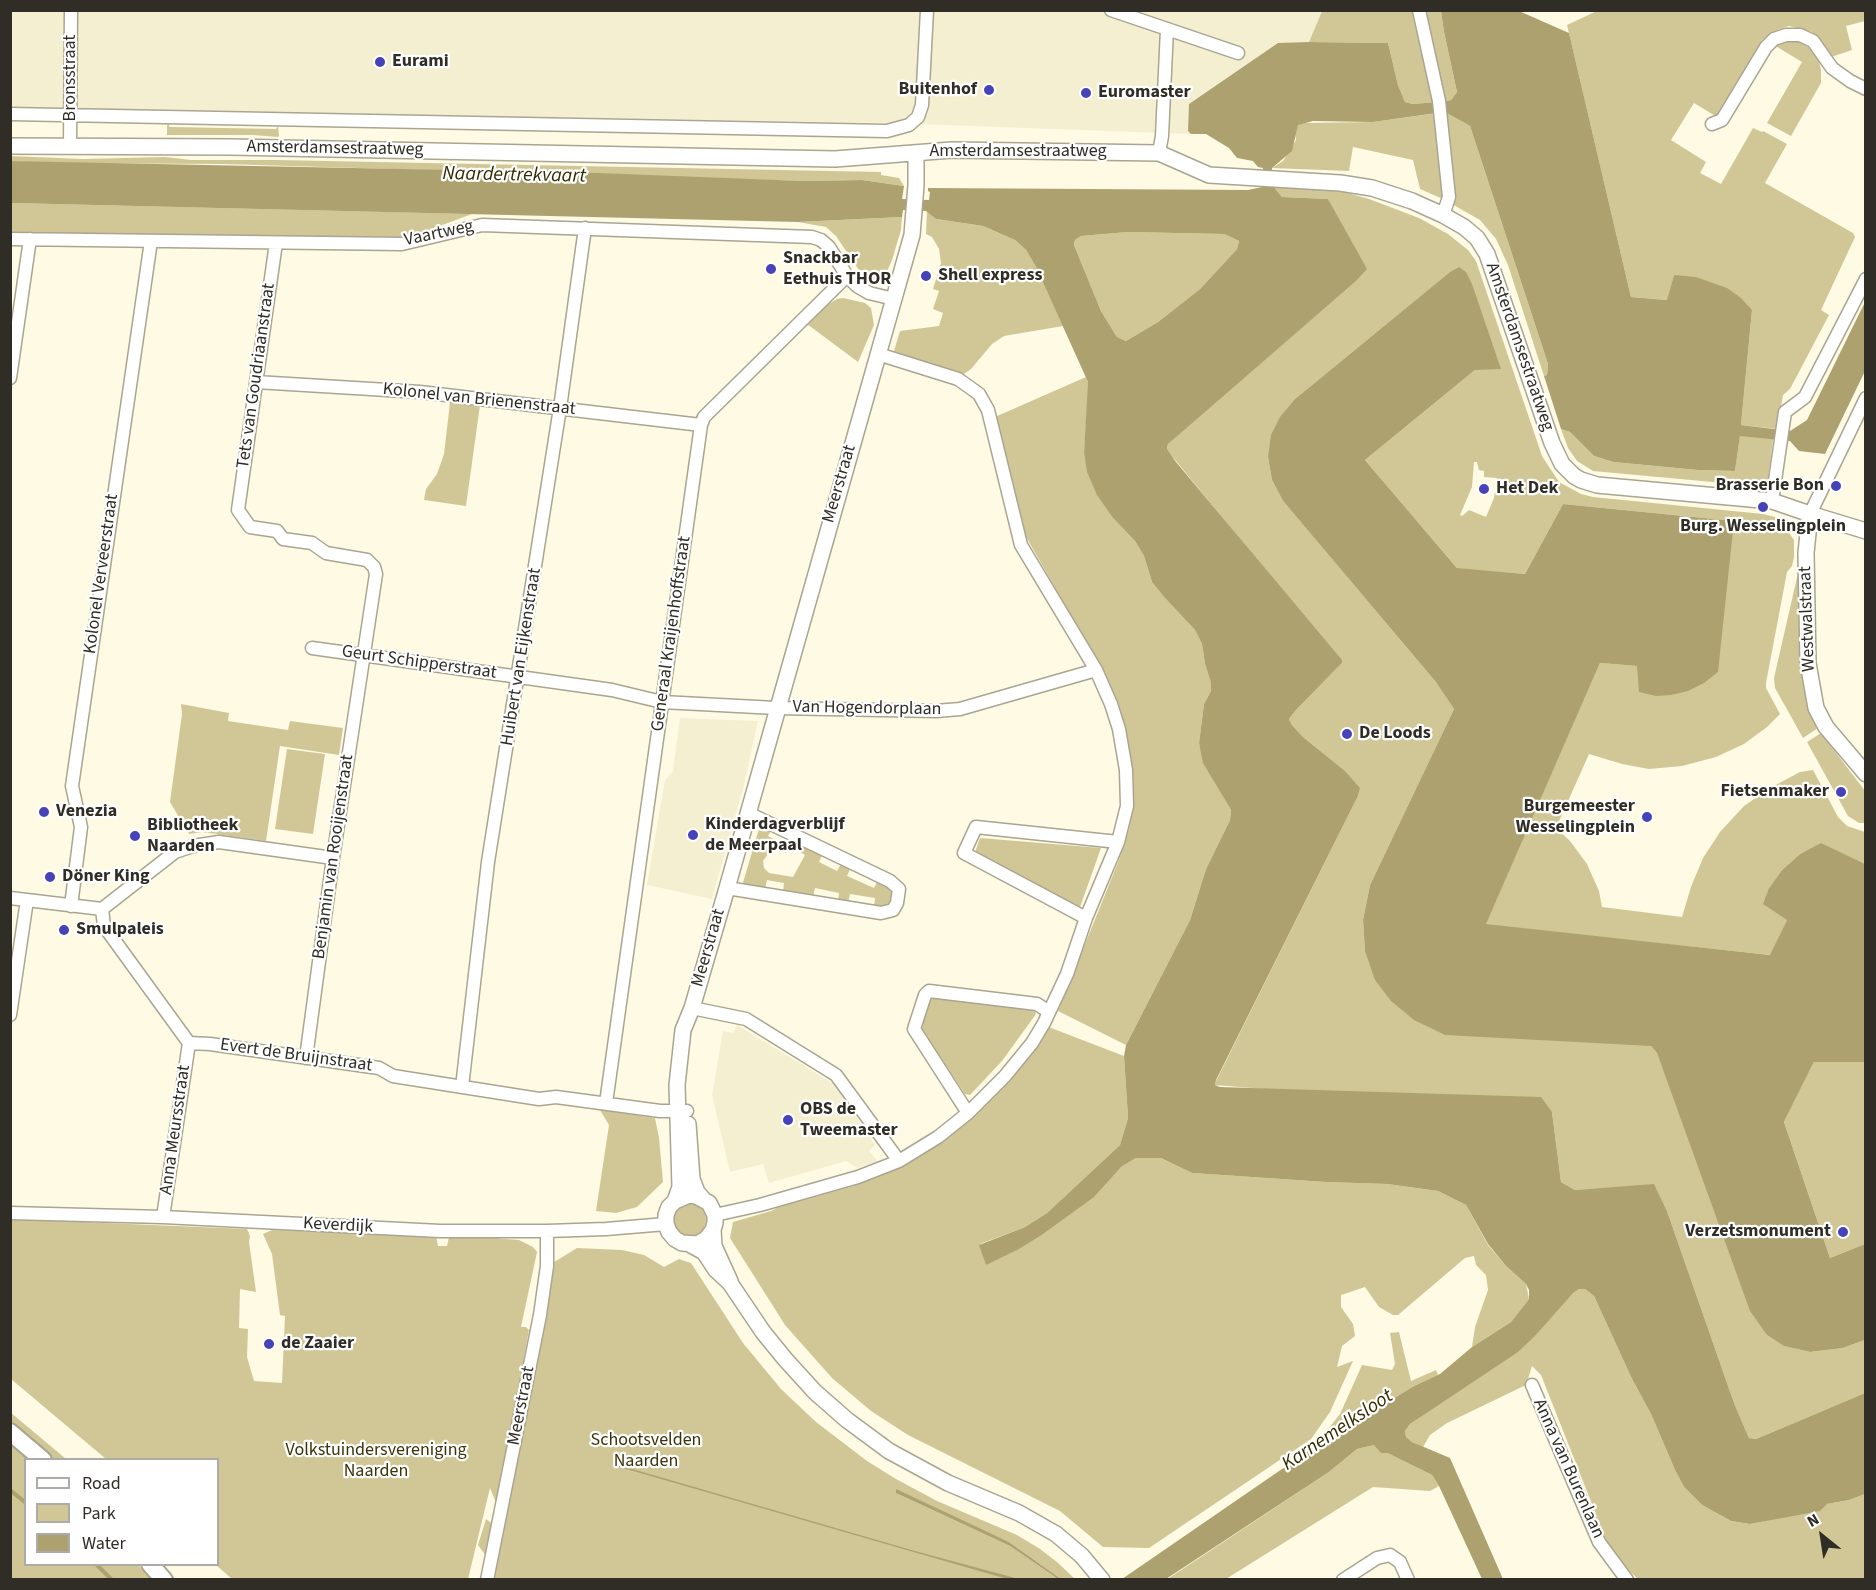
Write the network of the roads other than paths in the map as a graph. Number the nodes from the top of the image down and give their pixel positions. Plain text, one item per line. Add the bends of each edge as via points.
1 (71, 10) edge
2 (927, 10) edge
3 (1111, 10) edge
4 (1419, 10) edge
5 (1167, 28) junction
6 (1238, 53) dead end
7 (1866, 89) edge
8 (10, 114) edge
9 (71, 115) junction
10 (1712, 124) dead end
11 (10, 146) edge
12 (70, 146) junction
13 (916, 153) junction
14 (1159, 153) junction
15 (1443, 215) junction
16 (585, 228) junction
17 (10, 239) edge
18 (30, 239) junction
19 (151, 241) junction
20 (276, 243) junction
21 (848, 276) junction
22 (1866, 279) edge
23 (894, 299) junction
24 (878, 354) junction
25 (10, 378) edge
26 (256, 382) junction
27 (1866, 398) edge
28 (560, 408) junction
29 (700, 425) junction
30 (1772, 501) junction
31 (238, 510) joint
32 (1810, 514) junction
33 (1866, 531) edge
34 (312, 648) dead end
35 (365, 656) junction
36 (1096, 670) junction
37 (519, 677) junction
38 (662, 702) junction
39 (776, 708) junction
40 (1866, 774) edge
41 (748, 813) junction
42 (1118, 842) junction
43 (333, 858) junction
44 (727, 888) junction
45 (10, 898) edge
46 (27, 900) junction
47 (71, 906) junction
48 (102, 909) junction
49 (1086, 918) junction
50 (692, 1008) junction
51 (1049, 1012) junction
52 (10, 1015) edge
53 (189, 1042) junction
54 (306, 1058) junction
55 (462, 1087) junction
56 (606, 1103) junction
57 (683, 1111) junction
58 (968, 1113) junction
59 (899, 1161) junction
60 (703, 1199) junction
61 (675, 1201) junction
62 (10, 1213) edge
63 (163, 1217) junction
64 (714, 1223) junction
65 (666, 1224) junction
66 (547, 1231) junction
67 (691, 1245) junction
68 (730, 1283) junction
69 (1532, 1385) dead end
70 (10, 1432) edge
71 (41, 1458) edge
72 (152, 1566) edge
73 (164, 1580) edge
74 (487, 1580) edge
75 (1102, 1580) edge
76 (1343, 1580) edge
77 (1408, 1580) edge
78 (1627, 1580) edge

1 - 9 street, Bronsstraat
2 - 9 street, Amsterdamsestraatweg via 922,105 918,117 896,130
3 - 5 street
4 - 15 street via 1439,101 1449,197
5 - 6 street
5 - 14 street
7 - 10 street via 1832,68 1813,41 1800,35 1786,35 1766,47 1722,120
8 - 9 street, Amsterdamsestraatweg
9 - 12 street, Bronsstraat
11 - 12 street, Amsterdamsestraatweg
12 - 13 street, Amsterdamsestraatweg via 835,159
13 - 14 street, Amsterdamsestraatweg
13 - 23 street, Meerstraat via 914,222
14 - 15 street, Amsterdamsestraatweg via 1209,175 1362,186
15 - 30 street, Amsterdamsestraatweg via 1471,233 1487,254 1552,443 1567,470 1598,485
16 - 20 street, Vaartweg via 482,225 402,244
16 - 21 street, Vaartweg via 812,237 829,247
16 - 28 street, Huibert van Eijkenstraat
17 - 18 street, Vaartweg
18 - 19 street, Vaartweg
18 - 25 street
19 - 20 street, Vaartweg
19 - 47 street, Kolonel Verveerstraat via 72,786 81,827
20 - 26 street, Tets van Goudriaanstraat
21 - 23 street via 856,286
21 - 29 street
22 - 30 street via 1805,397 1785,412
23 - 24 street, Meerstraat
24 - 36 street via 958,379 979,394 988,410 1021,545
24 - 39 street, Meerstraat
26 - 28 street, Kolonel van Brienenstraat via 420,392
26 - 31 street, Tets van Goudriaanstraat
27 - 32 street
28 - 29 street, Kolonel van Brienenstraat
28 - 37 street, Huibert van Eijkenstraat
29 - 38 street, Generaal Kraijenhoffstraat
30 - 32 street
31 - 35 street, Benjamin van Rooijenstraat via 250,527 277,531 283,539 312,543 326,553 367,560 374,567
32 - 33 street
32 - 40 street, Westwalstraat via 1806,554 1808,663 1816,708 1826,727
34 - 35 street, Geurt Schipperstraat
35 - 37 street, Geurt Schipperstraat
35 - 43 street, Benjamin van Rooijenstraat
36 - 39 street, Van Hogendorplaan via 944,711
36 - 42 street via 1119,729 1126,770 1127,806
37 - 38 street, Geurt Schipperstraat via 612,690
37 - 55 street, Huibert van Eijkenstraat via 487,871
38 - 39 street, Geurt Schipperstraat
38 - 56 street, Generaal Kraijenhoffstraat
39 - 41 street, Meerstraat
41 - 44 street, Meerstraat
41 - 44 street, Meerstraat via 890,881 898,889 897,903 892,910 880,913
42 - 49 street
42 - 49 street via 976,827 964,853
43 - 48 street via 219,842 193,846 175,852
43 - 54 street, Benjamin van Rooijenstraat
44 - 50 street, Meerstraat
45 - 46 street
46 - 47 street
46 - 52 street
47 - 48 street
48 - 53 street via 104,926
49 - 51 street
50 - 57 street, Meerstraat
50 - 59 street via 746,1019 836,1075
51 - 58 street via 1005,1076
51 - 58 street via 1037,1004 929,991 914,1029
53 - 54 street, Evert de Bruijnstraat
53 - 63 street, Anna Meursstraat
54 - 55 street, Evert de Bruijnstraat via 379,1068 393,1076
55 - 56 street, Evert de Bruijnstraat via 538,1099 556,1097
56 - 57 street, Evert de Bruijnstraat
57 - 60 street, Meerstraat via 692,1179
57 - 61 street, Meerstraat via 679,1193
58 - 59 street
59 - 64 street
60 - 61 street via 689,1195
60 - 64 street via 709,1203
61 - 65 street via 666,1215
62 - 63 street, Keverdijk
63 - 66 street, Keverdijk via 440,1231
64 - 67 street via 702,1242
64 - 68 street via 714,1246
65 - 66 street, Keverdijk
65 - 67 street via 675,1239
66 - 74 street, Meerstraat via 540,1315
67 - 68 street via 704,1252
68 - 75 street via 785,1359 847,1420 889,1450 948,1483 1019,1513 1056,1534
69 - 78 street, Anna van Burenlaan via 1599,1542
70 - 71 main road
72 - 73 main road
76 - 77 street via 1377,1558 1390,1555 1400,1562

